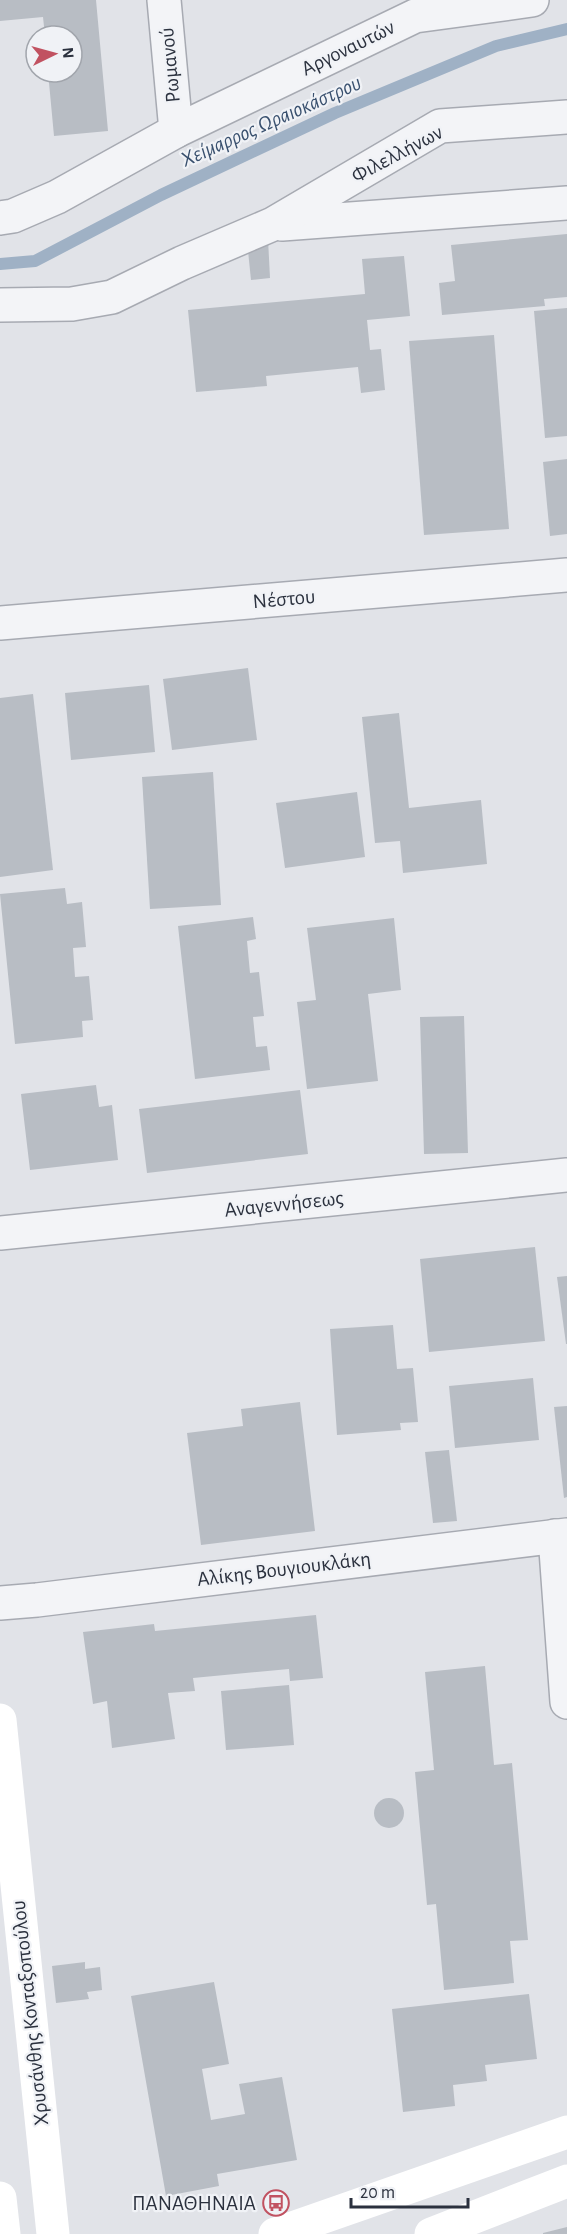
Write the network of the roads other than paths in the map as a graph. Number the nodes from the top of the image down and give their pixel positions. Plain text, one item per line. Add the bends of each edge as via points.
1 (164, 0) edge
2 (532, 0) edge
3 (567, 117) edge
4 (176, 131) junction
5 (567, 202) edge
6 (0, 218) edge
7 (273, 224) junction
8 (0, 305) edge
9 (567, 575) edge
10 (0, 623) edge
11 (567, 1175) edge
12 (0, 1233) edge
13 (561, 1535) edge
14 (0, 1603) edge
15 (565, 1661) edge
16 (567, 1702) edge
17 (0, 1720) edge
18 (567, 2132) edge
19 (567, 2181) edge
20 (0, 2198) edge
21 (4, 2234) edge
22 (53, 2234) edge
23 (275, 2234) edge
24 (431, 2234) edge

1 - 4 street, Ρωμανού
2 - 4 street, Αργοναυτών via 415,16
3 - 7 street, Φιλελλήνων via 440,126
4 - 6 street via 57,197
5 - 7 street, Φιλελλήνων
7 - 8 street, Φιλελλήνων via 112,297 72,304
9 - 10 street, Νέστου
11 - 12 street, Αναγεννήσεως
13 - 14 street, Αλίκης Βουγιουκλάκη
13 - 15 street
15 - 16 street
17 - 22 main road, Χρυσάνθης Κονταξοπούλου
18 - 23 main road
19 - 24 main road
20 - 21 main road

